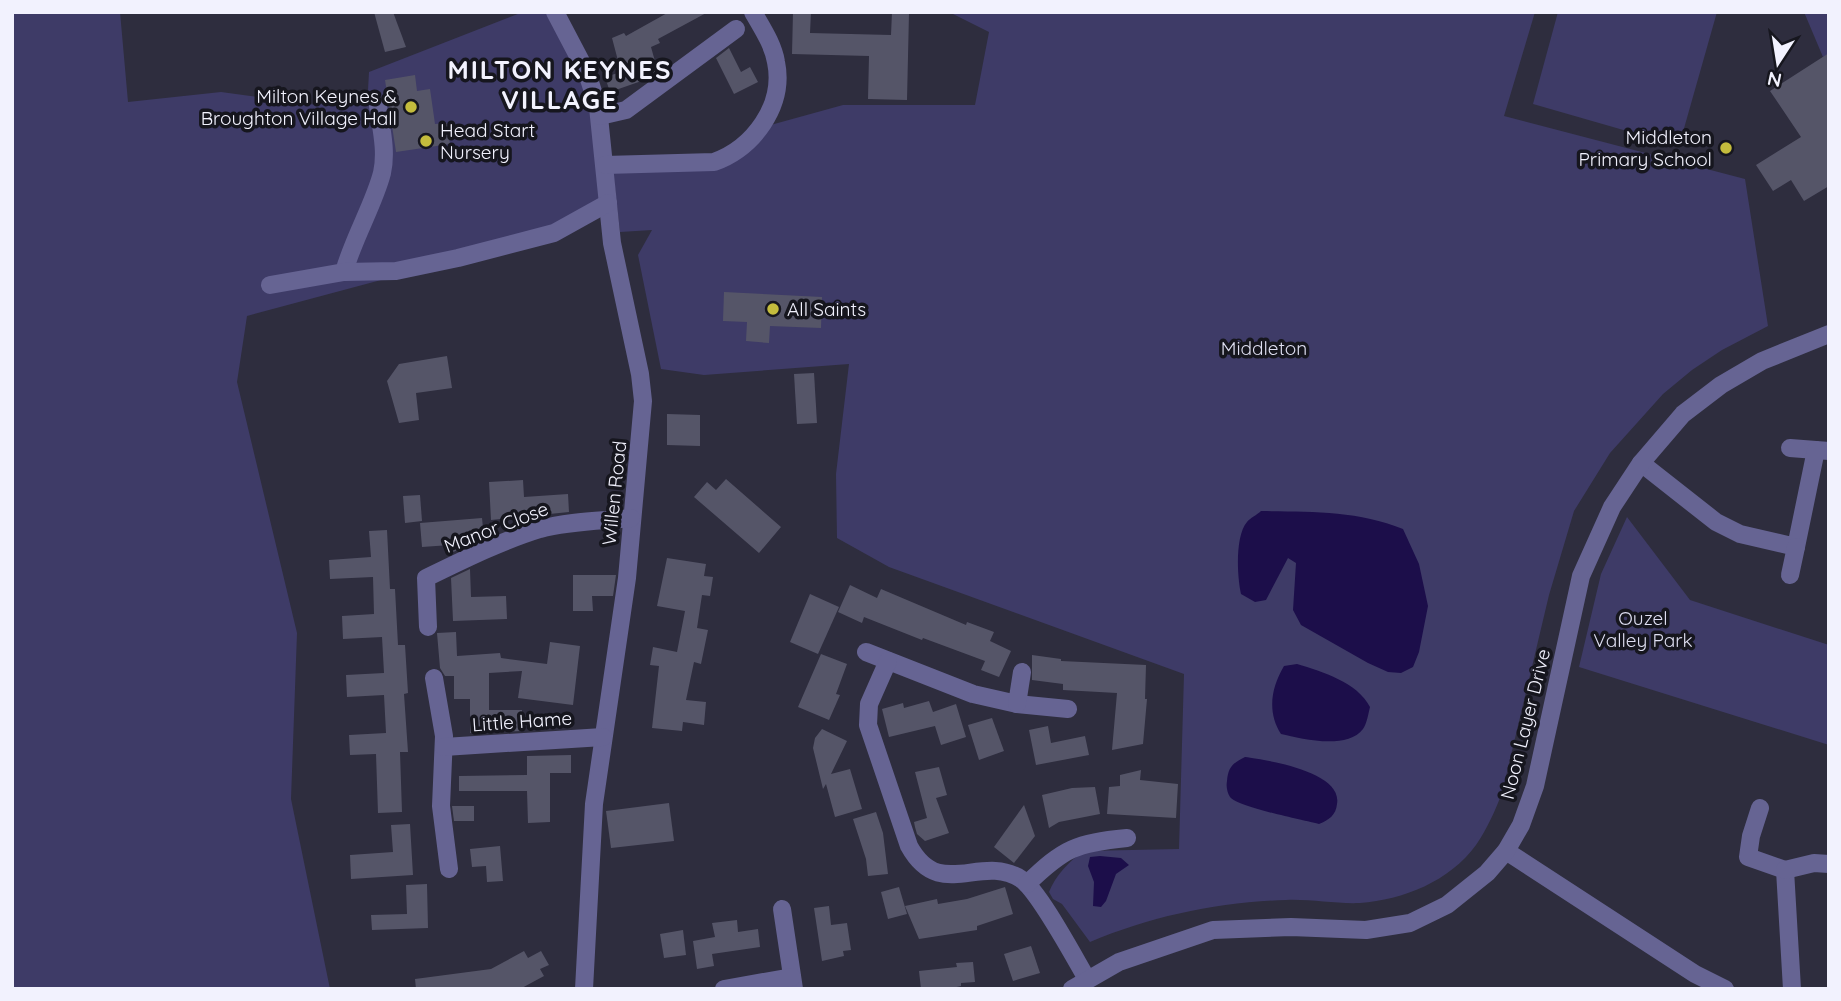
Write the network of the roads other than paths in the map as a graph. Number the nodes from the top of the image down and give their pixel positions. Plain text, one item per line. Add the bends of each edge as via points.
1 (555, 12) edge
2 (753, 12) edge
3 (736, 29) dead end
4 (378, 106) dead end
5 (600, 116) junction
6 (605, 165) junction
7 (608, 203) junction
8 (344, 272) junction
9 (270, 285) dead end
10 (1829, 334) edge
11 (1790, 448) dead end
12 (1822, 451) edge
13 (1641, 463) junction
14 (631, 518) junction
15 (1796, 547) junction
16 (1790, 575) dead end
17 (428, 627) dead end
18 (866, 652) dead end
19 (888, 661) junction
20 (1022, 672) dead end
21 (434, 678) dead end
22 (1017, 704) junction
23 (1068, 709) dead end
24 (603, 737) junction
25 (444, 747) junction
26 (1760, 808) dead end
27 (1128, 838) dead end
28 (1506, 851) junction
29 (1829, 864) edge
30 (449, 869) dead end
31 (1785, 870) junction
32 (1027, 884) junction
33 (782, 909) dead end
34 (1691, 981) edge
35 (793, 983) edge
36 (1080, 984) edge
37 (584, 989) edge
38 (724, 989) edge
39 (1725, 989) edge
40 (1792, 989) edge

1 - 5 street, Willen Road via 593,88
2 - 6 street via 772,48 777,79 769,114 746,145 714,162
3 - 5 street via 626,110
4 - 8 street via 382,172
5 - 6 street, Willen Road
6 - 7 street, Willen Road
7 - 8 street via 554,233 497,248 408,270
7 - 14 street, Willen Road via 643,401
8 - 9 street
10 - 13 street, Noon Layer Drive via 1762,361 1721,385 1683,414
11 - 12 street
12 - 15 street
13 - 15 street via 1716,522 1740,534
13 - 28 street, Noon Layer Drive via 1612,507 1581,576 1535,786
14 - 17 street, Manor Close via 540,529 426,578
14 - 24 street, Willen Road via 627,578
15 - 16 street
18 - 19 street
19 - 22 street via 973,694
19 - 32 street via 869,704 868,725 916,860 942,874 995,870
20 - 22 street
21 - 25 street, Little Hame
22 - 23 street
24 - 25 street, Little Hame
24 - 37 street, Willen Road via 594,804
25 - 30 street, Little Hame via 441,806
26 - 31 street via 1748,857
27 - 32 street via 1092,841 1070,849
28 - 34 street
28 - 36 street, Noon Layer Drive via 1447,905 1410,923 1366,930 1213,930 1119,962
29 - 31 street
31 - 40 street
32 - 36 street
33 - 35 street
34 - 39 street
35 - 38 street

